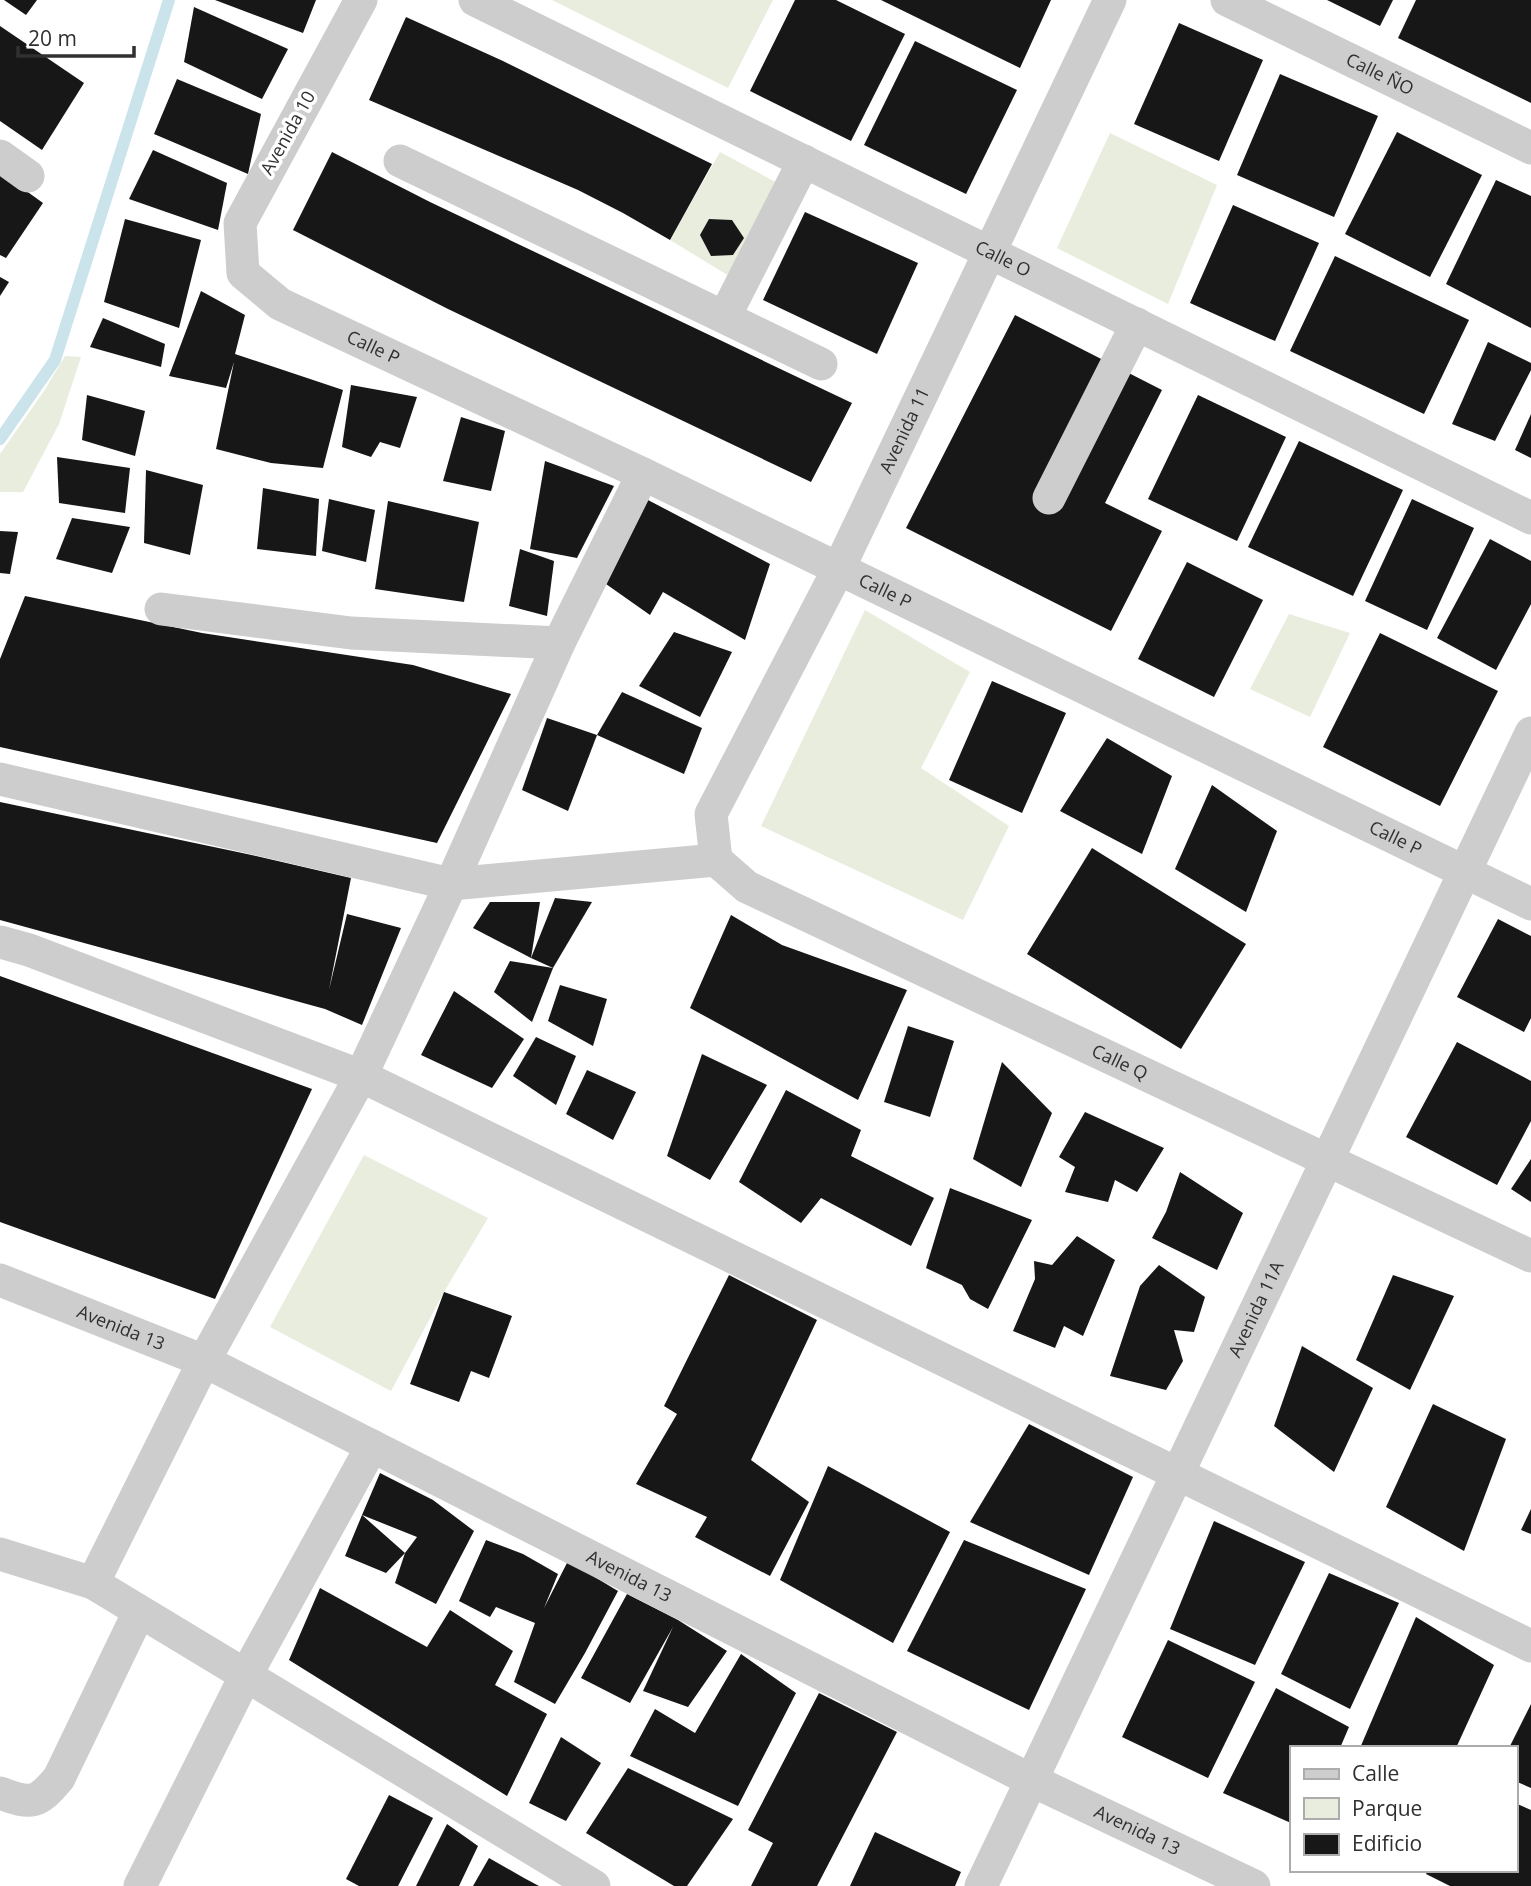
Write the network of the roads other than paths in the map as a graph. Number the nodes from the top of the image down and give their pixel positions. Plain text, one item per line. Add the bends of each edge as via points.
1 (361, 0) edge
2 (475, 0) edge
3 (1110, 0) edge
4 (1227, 0) edge
5 (1531, 148) edge
6 (0, 156) edge
7 (400, 161) dead end
8 (804, 161) junction
9 (28, 176) dead end
10 (990, 252) junction
11 (243, 273) joint
12 (725, 316) junction
13 (1137, 324) junction
14 (821, 363) dead end
15 (643, 474) junction
16 (1049, 498) dead end
17 (1531, 518) edge
18 (839, 568) junction
19 (161, 609) dead end
20 (559, 643) junction
21 (1531, 733) edge
22 (0, 779) edge
23 (716, 860) junction
24 (1465, 872) junction
25 (451, 884) junction
26 (1531, 904) edge
27 (0, 942) edge
28 (361, 1076) junction
29 (1327, 1159) junction
30 (1531, 1256) edge
31 (0, 1280) edge
32 (204, 1361) junction
33 (372, 1447) junction
34 (1178, 1474) junction
35 (0, 1554) edge
36 (93, 1583) junction
37 (139, 1612) junction
38 (1531, 1646) edge
39 (246, 1675) junction
40 (1031, 1780) junction
41 (0, 1793) edge
42 (140, 1886) edge
43 (594, 1886) edge
44 (981, 1886) edge
45 (1254, 1886) edge

1 - 11 street, Avenida 10 via 240,223
2 - 8 street, Calle O
3 - 10 street, Avenida 11
4 - 5 street, Calle ÑO
6 - 9 street
7 - 12 street
8 - 10 street, Calle O
8 - 12 street
10 - 13 street, Calle O
10 - 18 street, Avenida 11
11 - 15 street, Calle P via 280,304
12 - 14 street
13 - 16 street
13 - 17 street, Calle O
15 - 18 street, Calle P
15 - 20 street
18 - 23 street, Avenida 11 via 711,814
18 - 24 street, Calle P
19 - 20 street via 351,633
20 - 25 street
21 - 24 street, Avenida 11A
22 - 25 street
23 - 25 street
23 - 29 street, Calle Q via 747,887
24 - 26 street, Calle P
24 - 29 street, Avenida 11A
25 - 28 street
27 - 28 street
28 - 32 street
28 - 34 street
29 - 30 street, Calle Q
29 - 34 street, Avenida 11A
31 - 32 street, Avenida 13
32 - 33 street, Avenida 13
32 - 36 street
33 - 39 street
33 - 40 street, Avenida 13
34 - 38 street
34 - 40 street, Avenida 11A
35 - 36 street
36 - 37 street
37 - 39 street
37 - 41 street via 59,1778 42,1798 21,1801
39 - 42 street
39 - 43 street
40 - 44 street, Avenida 11A
40 - 45 street, Avenida 13

